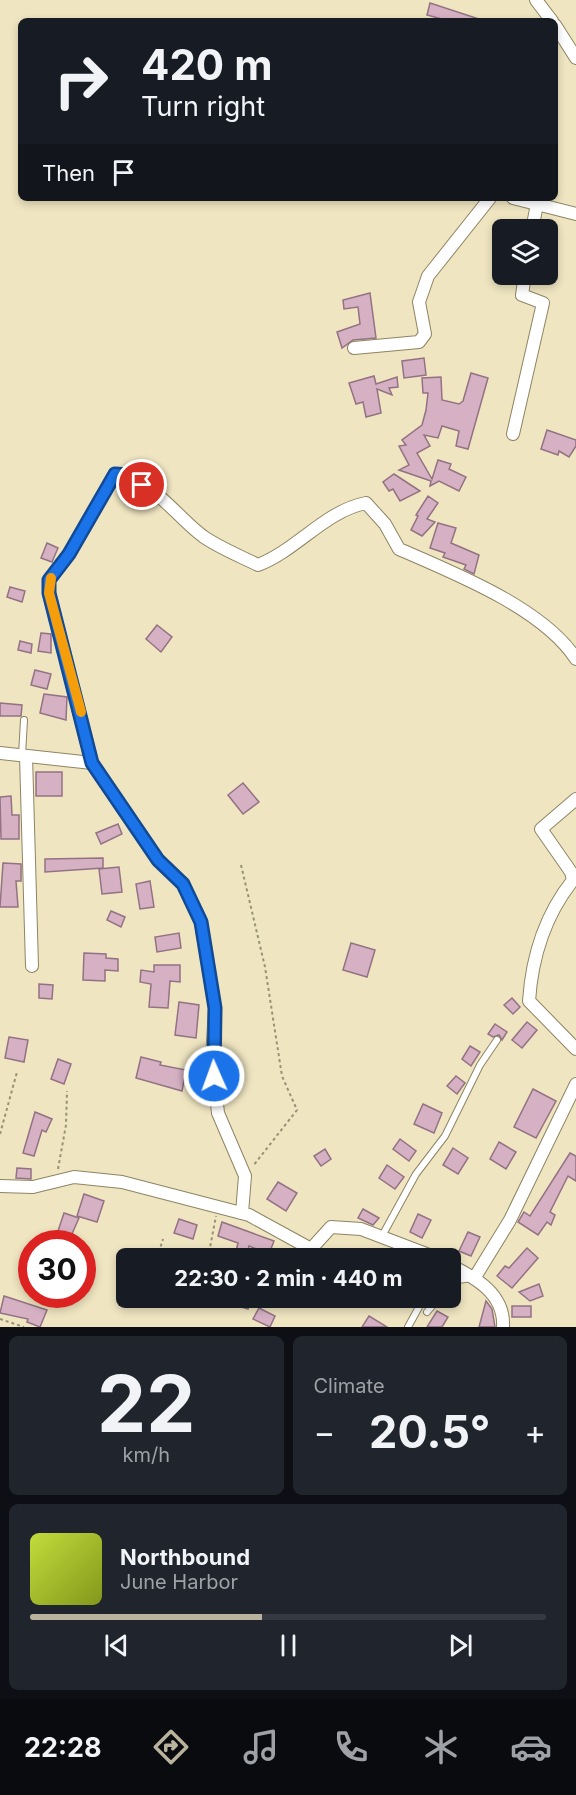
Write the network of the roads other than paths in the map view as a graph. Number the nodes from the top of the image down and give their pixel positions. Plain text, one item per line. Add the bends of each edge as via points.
1 (536, 0) edge
2 (550, 18) edge
3 (558, 30) edge
4 (576, 58) edge
5 (488, 201) edge
6 (525, 201) edge
7 (537, 204) junction
8 (576, 214) edge
9 (534, 219) edge
10 (523, 285) edge
11 (354, 348) dead end
12 (513, 434) dead end
13 (576, 659) edge
14 (24, 720) dead end
15 (0, 753) edge
16 (24, 756) junction
17 (92, 763) junction
18 (576, 799) edge
19 (32, 966) dead end
20 (497, 1040) dead end
21 (576, 1049) edge
22 (576, 1084) edge
23 (0, 1186) edge
24 (242, 1214) junction
25 (382, 1236) junction
26 (412, 1248) edge
27 (461, 1270) edge
28 (475, 1277) junction
29 (461, 1279) edge
30 (418, 1308) edge
31 (430, 1308) edge
32 (427, 1312) dead end
33 (408, 1327) edge
34 (503, 1327) edge

1 - 2 street
3 - 4 street
5 - 11 street via 428,276 419,302 423,338 419,342
6 - 7 street
7 - 8 street
7 - 9 street
10 - 12 street via 522,295 540,300 543,307
13 - 17 street via 565,643 534,617 448,568 399,549 385,524 366,503 347,507 274,559 258,565 204,537 172,507 128,475 115,474 69,554 49,580
14 - 16 lane
15 - 16 street
16 - 17 street
16 - 19 street
17 - 24 street via 158,860 183,884 201,922 215,1008 212,1058 218,1113 245,1176
18 - 21 street via 541,829 573,880 555,903 532,965 529,1001
20 - 25 lane
22 - 28 street via 510,1220
23 - 24 street via 33,1187 74,1177 122,1182
24 - 25 street via 311,1249 331,1227 361,1229
25 - 26 street
27 - 28 street
28 - 29 lane
28 - 34 street via 493,1293 504,1314
30 - 33 lane
31 - 32 lane

